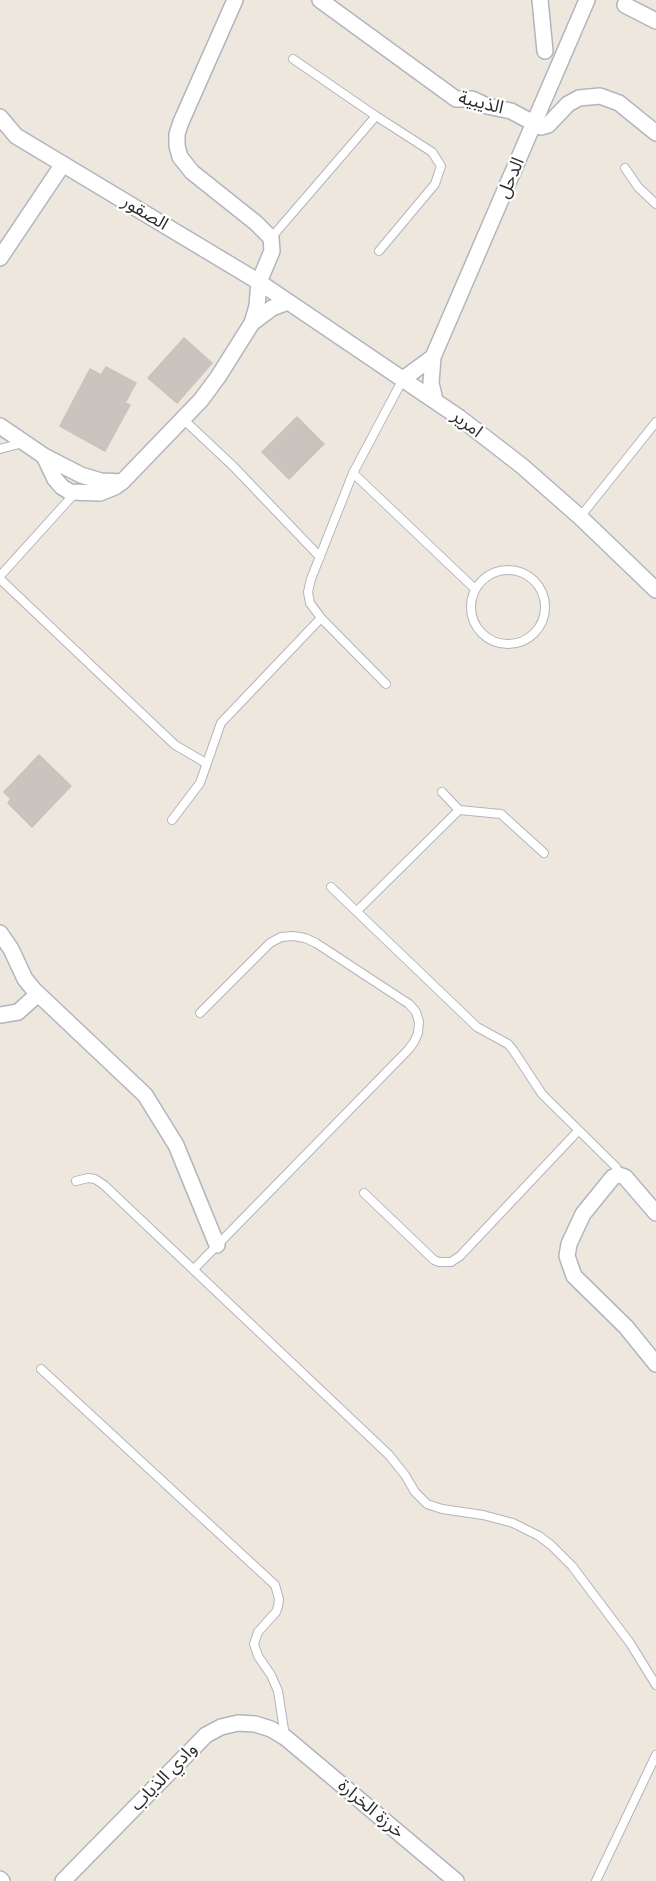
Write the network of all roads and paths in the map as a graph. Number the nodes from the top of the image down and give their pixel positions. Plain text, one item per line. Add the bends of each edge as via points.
1 (235, 0) edge
2 (320, 0) edge
3 (540, 0) edge
4 (587, 0) edge
5 (625, 5) dead end
6 (656, 21) edge
7 (545, 51) dead end
8 (293, 59) dead end
9 (376, 116) junction
10 (0, 117) edge
11 (534, 124) junction
12 (656, 133) edge
13 (63, 164) junction
14 (625, 168) dead end
15 (656, 204) edge
16 (271, 238) junction
17 (379, 251) dead end
18 (0, 258) edge
19 (260, 282) junction
20 (288, 302) junction
21 (252, 323) junction
22 (433, 357) junction
23 (403, 379) junction
24 (435, 400) junction
25 (183, 419) junction
26 (656, 422) edge
27 (0, 426) edge
28 (24, 442) junction
29 (0, 449) edge
30 (44, 456) junction
31 (353, 472) junction
32 (122, 482) junction
33 (75, 494) junction
34 (580, 517) junction
35 (320, 556) junction
36 (0, 577) edge
37 (475, 589) junction
38 (656, 590) edge
39 (321, 618) junction
40 (386, 684) dead end
41 (206, 763) junction
42 (442, 792) dead end
43 (459, 810) junction
44 (172, 820) dead end
45 (544, 853) dead end
46 (331, 886) dead end
47 (357, 911) junction
48 (0, 933) edge
49 (38, 994) junction
50 (200, 1013) dead end
51 (0, 1015) edge
52 (579, 1131) junction
53 (619, 1175) junction
54 (76, 1181) dead end
55 (364, 1193) dead end
56 (656, 1214) edge
57 (217, 1245) junction
58 (194, 1269) junction
59 (656, 1364) edge
60 (41, 1369) dead end
61 (656, 1685) edge
62 (286, 1738) junction
63 (656, 1755) edge
64 (63, 1881) edge
65 (456, 1881) edge
66 (596, 1881) edge

1 - 16 street via 181,122 177,146 192,172
2 - 11 street, الذيبية via 456,99 472,99 511,111
3 - 7 street
4 - 11 street, الدحل
5 - 6 street
8 - 9 lane
9 - 16 lane
9 - 17 lane via 432,152 441,166 435,184
10 - 13 street, الصقور via 16,136
11 - 12 street via 545,127 568,104 579,98 600,96 619,104
11 - 22 street, الدحل
13 - 18 street
13 - 19 street, الصقور
14 - 15 lane
16 - 19 street via 272,251
19 - 20 street, امرير
19 - 21 street
20 - 21 street
20 - 23 street, امرير
21 - 25 street via 218,377
22 - 23 street
22 - 24 street via 431,383
23 - 24 street, امرير
23 - 31 lane
24 - 34 street, امرير via 522,466
25 - 32 street
25 - 35 lane
26 - 34 lane
27 - 28 street
28 - 29 lane
28 - 30 street
30 - 32 street via 91,478
30 - 33 street via 55,479
31 - 35 lane
31 - 37 lane
32 - 33 street via 100,494
33 - 36 lane
34 - 38 street, امرير
35 - 39 lane via 308,592 310,603
36 - 41 lane via 175,745
37 - 37 lane via 490,574 511,569 531,577 543,594 544,615 534,633 516,644 494,642 478,629 474,619 471,609
39 - 40 lane
39 - 41 lane via 221,723
41 - 44 lane via 200,783
42 - 43 lane
43 - 45 lane via 501,813
43 - 47 lane
46 - 47 lane
47 - 52 lane via 477,1027 508,1044 542,1094
48 - 49 street
49 - 51 street via 18,1012
49 - 57 street via 145,1095 176,1145
50 - 57 lane via 270,943 293,936 316,944 409,1004 419,1022 418,1033 408,1050
52 - 53 lane via 616,1167
52 - 55 lane via 451,1262 434,1260
53 - 56 street via 627,1179
53 - 59 street via 610,1178 583,1214 569,1244 568,1262 574,1276
54 - 58 lane via 100,1181
57 - 58 lane
58 - 61 lane via 389,1455 427,1503 513,1522 551,1545 572,1566 630,1643
60 - 62 lane via 275,1585 279,1599 276,1612 258,1632 254,1644 278,1690
62 - 64 street, وادي الذياب via 271,1729 247,1723 221,1727 207,1735
62 - 65 street, خرزة الخرارة
63 - 66 lane

